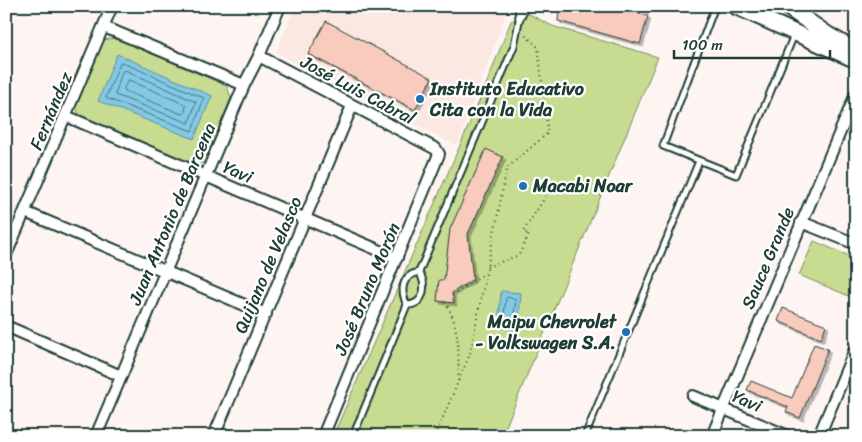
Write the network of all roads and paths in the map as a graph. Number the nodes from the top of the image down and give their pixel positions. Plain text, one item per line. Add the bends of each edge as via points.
1 (112, 6) edge
2 (280, 6) edge
3 (518, 6) edge
4 (526, 6) edge
5 (715, 6) edge
6 (735, 6) edge
7 (786, 6) edge
8 (520, 21) junction
9 (104, 27) junction
10 (518, 30) junction
11 (795, 33) junction
12 (856, 51) edge
13 (259, 56) junction
14 (856, 60) edge
15 (244, 85) junction
16 (856, 94) edge
17 (352, 106) junction
18 (66, 116) junction
19 (439, 154) joint
20 (699, 160) junction
21 (206, 176) junction
22 (551, 188) dead end
23 (25, 212) junction
24 (305, 218) junction
25 (801, 222) junction
26 (856, 244) edge
27 (6, 255) edge
28 (397, 258) junction
29 (487, 267) junction
30 (167, 271) junction
31 (419, 272) junction
32 (486, 273) junction
33 (452, 296) dead end
34 (445, 302) dead end
35 (407, 306) junction
36 (266, 314) junction
37 (6, 326) edge
38 (856, 347) edge
39 (121, 376) junction
40 (458, 383) junction
41 (693, 396) dead end
42 (724, 409) junction
43 (96, 436) edge
44 (214, 436) edge
45 (323, 436) edge
46 (352, 436) edge
47 (435, 436) edge
48 (585, 436) edge
49 (712, 436) edge
50 (788, 436) edge
51 (819, 436) edge

1 - 9 street, Fernández
2 - 13 street, Juan Antonio de Barcena
3 - 8 lane
4 - 8 lane
5 - 20 lane via 663,146
6 - 11 main road
7 - 12 main road
8 - 10 lane
9 - 15 street
9 - 18 street, Fernández
10 - 29 path via 538,47 548,133 507,168
10 - 31 lane
11 - 14 main road
11 - 20 lane via 736,175
13 - 15 street, Juan Antonio de Barcena
13 - 17 street, José Luis Cabral
15 - 21 street, Juan Antonio de Barcena
16 - 25 street, Sauce Grande
17 - 19 street, José Luis Cabral
17 - 24 street, Quijano de Velasco
18 - 21 street, Yavi
18 - 23 street, Fernández
19 - 28 street, José Bruno Morón
20 - 48 lane
21 - 24 street, Yavi
21 - 30 street, Juan Antonio de Barcena
22 - 29 path via 523,232 529,234 520,255
23 - 27 street, Fernández
23 - 30 street
24 - 28 street, Yavi
24 - 36 street, Quijano de Velasco
25 - 26 street
25 - 42 street, Sauce Grande
28 - 45 street, José Bruno Morón
29 - 32 path
30 - 36 street
30 - 39 street, Juan Antonio de Barcena
31 - 35 lane via 424,279 424,292 417,302
31 - 35 lane via 405,279 402,297
32 - 33 path
32 - 40 path via 470,354
34 - 40 path via 455,329 459,354
35 - 46 lane
36 - 44 street, Quijano de Velasco
37 - 39 street
38 - 51 street
39 - 43 street, Juan Antonio de Barcena
40 - 47 path
41 - 42 street, Yavi
42 - 49 street, Sauce Grande
42 - 50 street, Yavi

